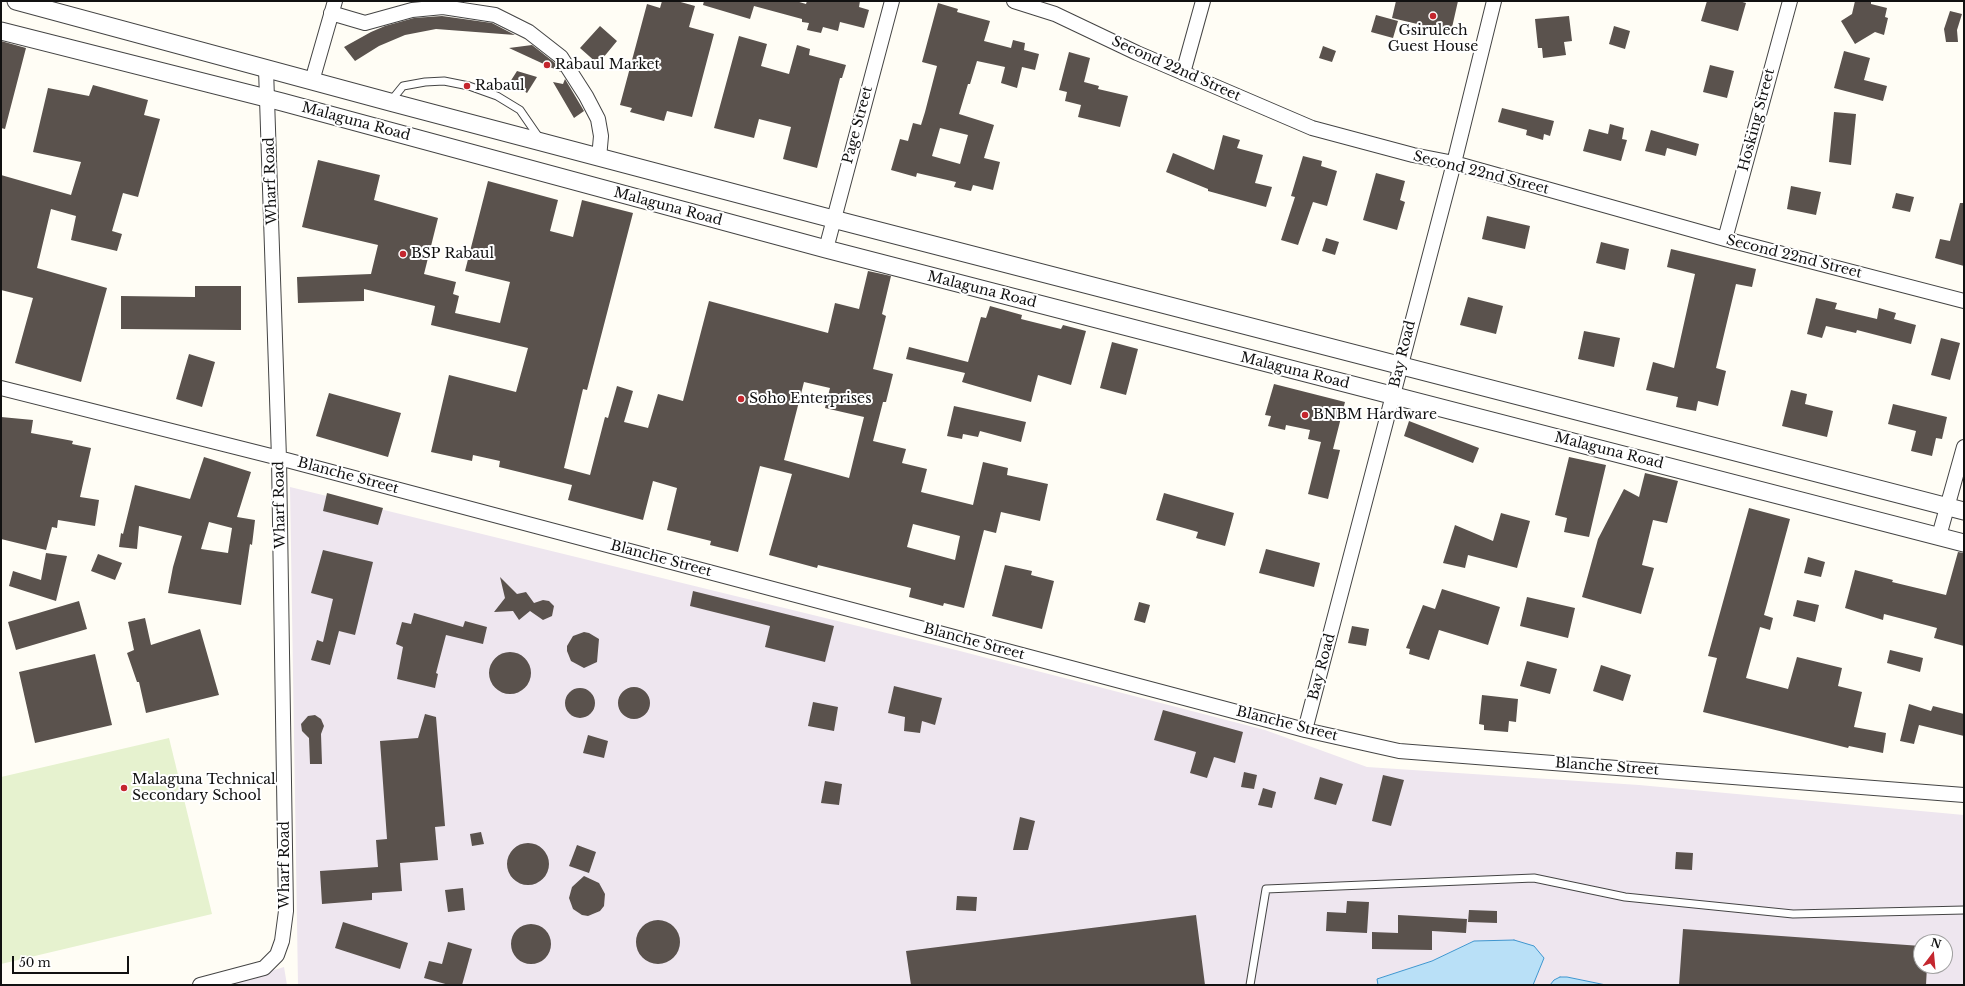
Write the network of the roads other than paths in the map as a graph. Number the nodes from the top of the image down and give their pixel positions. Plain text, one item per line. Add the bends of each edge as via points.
1 (16, 1) edge
2 (892, 1) edge
3 (1014, 1) edge
4 (1203, 1) edge
5 (1494, 1) edge
6 (1790, 1) edge
7 (333, 7) edge
8 (1, 31) edge
9 (266, 68) junction
10 (1183, 73) junction
11 (312, 81) junction
12 (268, 100) junction
13 (390, 102) junction
14 (542, 143) junction
15 (599, 158) junction
16 (1454, 163) junction
17 (833, 219) junction
18 (1725, 239) junction
19 (826, 249) junction
20 (1964, 301) edge
21 (1400, 364) junction
22 (1, 388) edge
23 (1393, 396) junction
24 (1964, 447) edge
25 (279, 458) junction
26 (1947, 506) junction
27 (1964, 511) edge
28 (1939, 536) junction
29 (1964, 542) edge
30 (1305, 730) junction
31 (1964, 795) edge
32 (1964, 910) edge
33 (200, 985) edge
34 (1250, 985) edge

1 - 9 street, Malaguna Road
2 - 17 street, Page Street
3 - 10 street, Second 22nd Street via 1055,14
4 - 10 street
5 - 16 street, Bay Road
6 - 18 street, Hosking Street
7 - 11 street
7 - 15 street via 365,23 412,10 444,8 495,15 529,32 561,57 586,96 598,119 601,136
8 - 12 street, Malaguna Road
9 - 11 street, Malaguna Road
9 - 12 street, Wharf Road
10 - 16 street, Second 22nd Street via 1312,128 1413,156
11 - 13 street, Malaguna Road
12 - 19 street, Malaguna Road
12 - 25 street, Wharf Road
13 - 14 street, Malaguna Road
13 - 14 lane via 403,86 444,81 469,86 497,96 520,110
14 - 15 street, Malaguna Road
15 - 17 street, Malaguna Road
16 - 18 street, Second 22nd Street
16 - 21 street, Bay Road
17 - 19 street, Page Street
17 - 21 street, Malaguna Road
18 - 20 street, Second 22nd Street
19 - 23 street, Malaguna Road
21 - 23 street, Bay Road
21 - 26 street, Malaguna Road
22 - 25 street, Blanche Street
23 - 28 street, Malaguna Road
23 - 30 street, Bay Road
24 - 26 street
25 - 30 street, Blanche Street
25 - 33 street, Wharf Road via 286,911 282,941 277,955 264,968
26 - 27 street, Malaguna Road
26 - 28 street
28 - 29 street, Malaguna Road
30 - 31 street, Blanche Street via 1399,751
32 - 34 lane via 1793,914 1625,897 1534,878 1266,889

